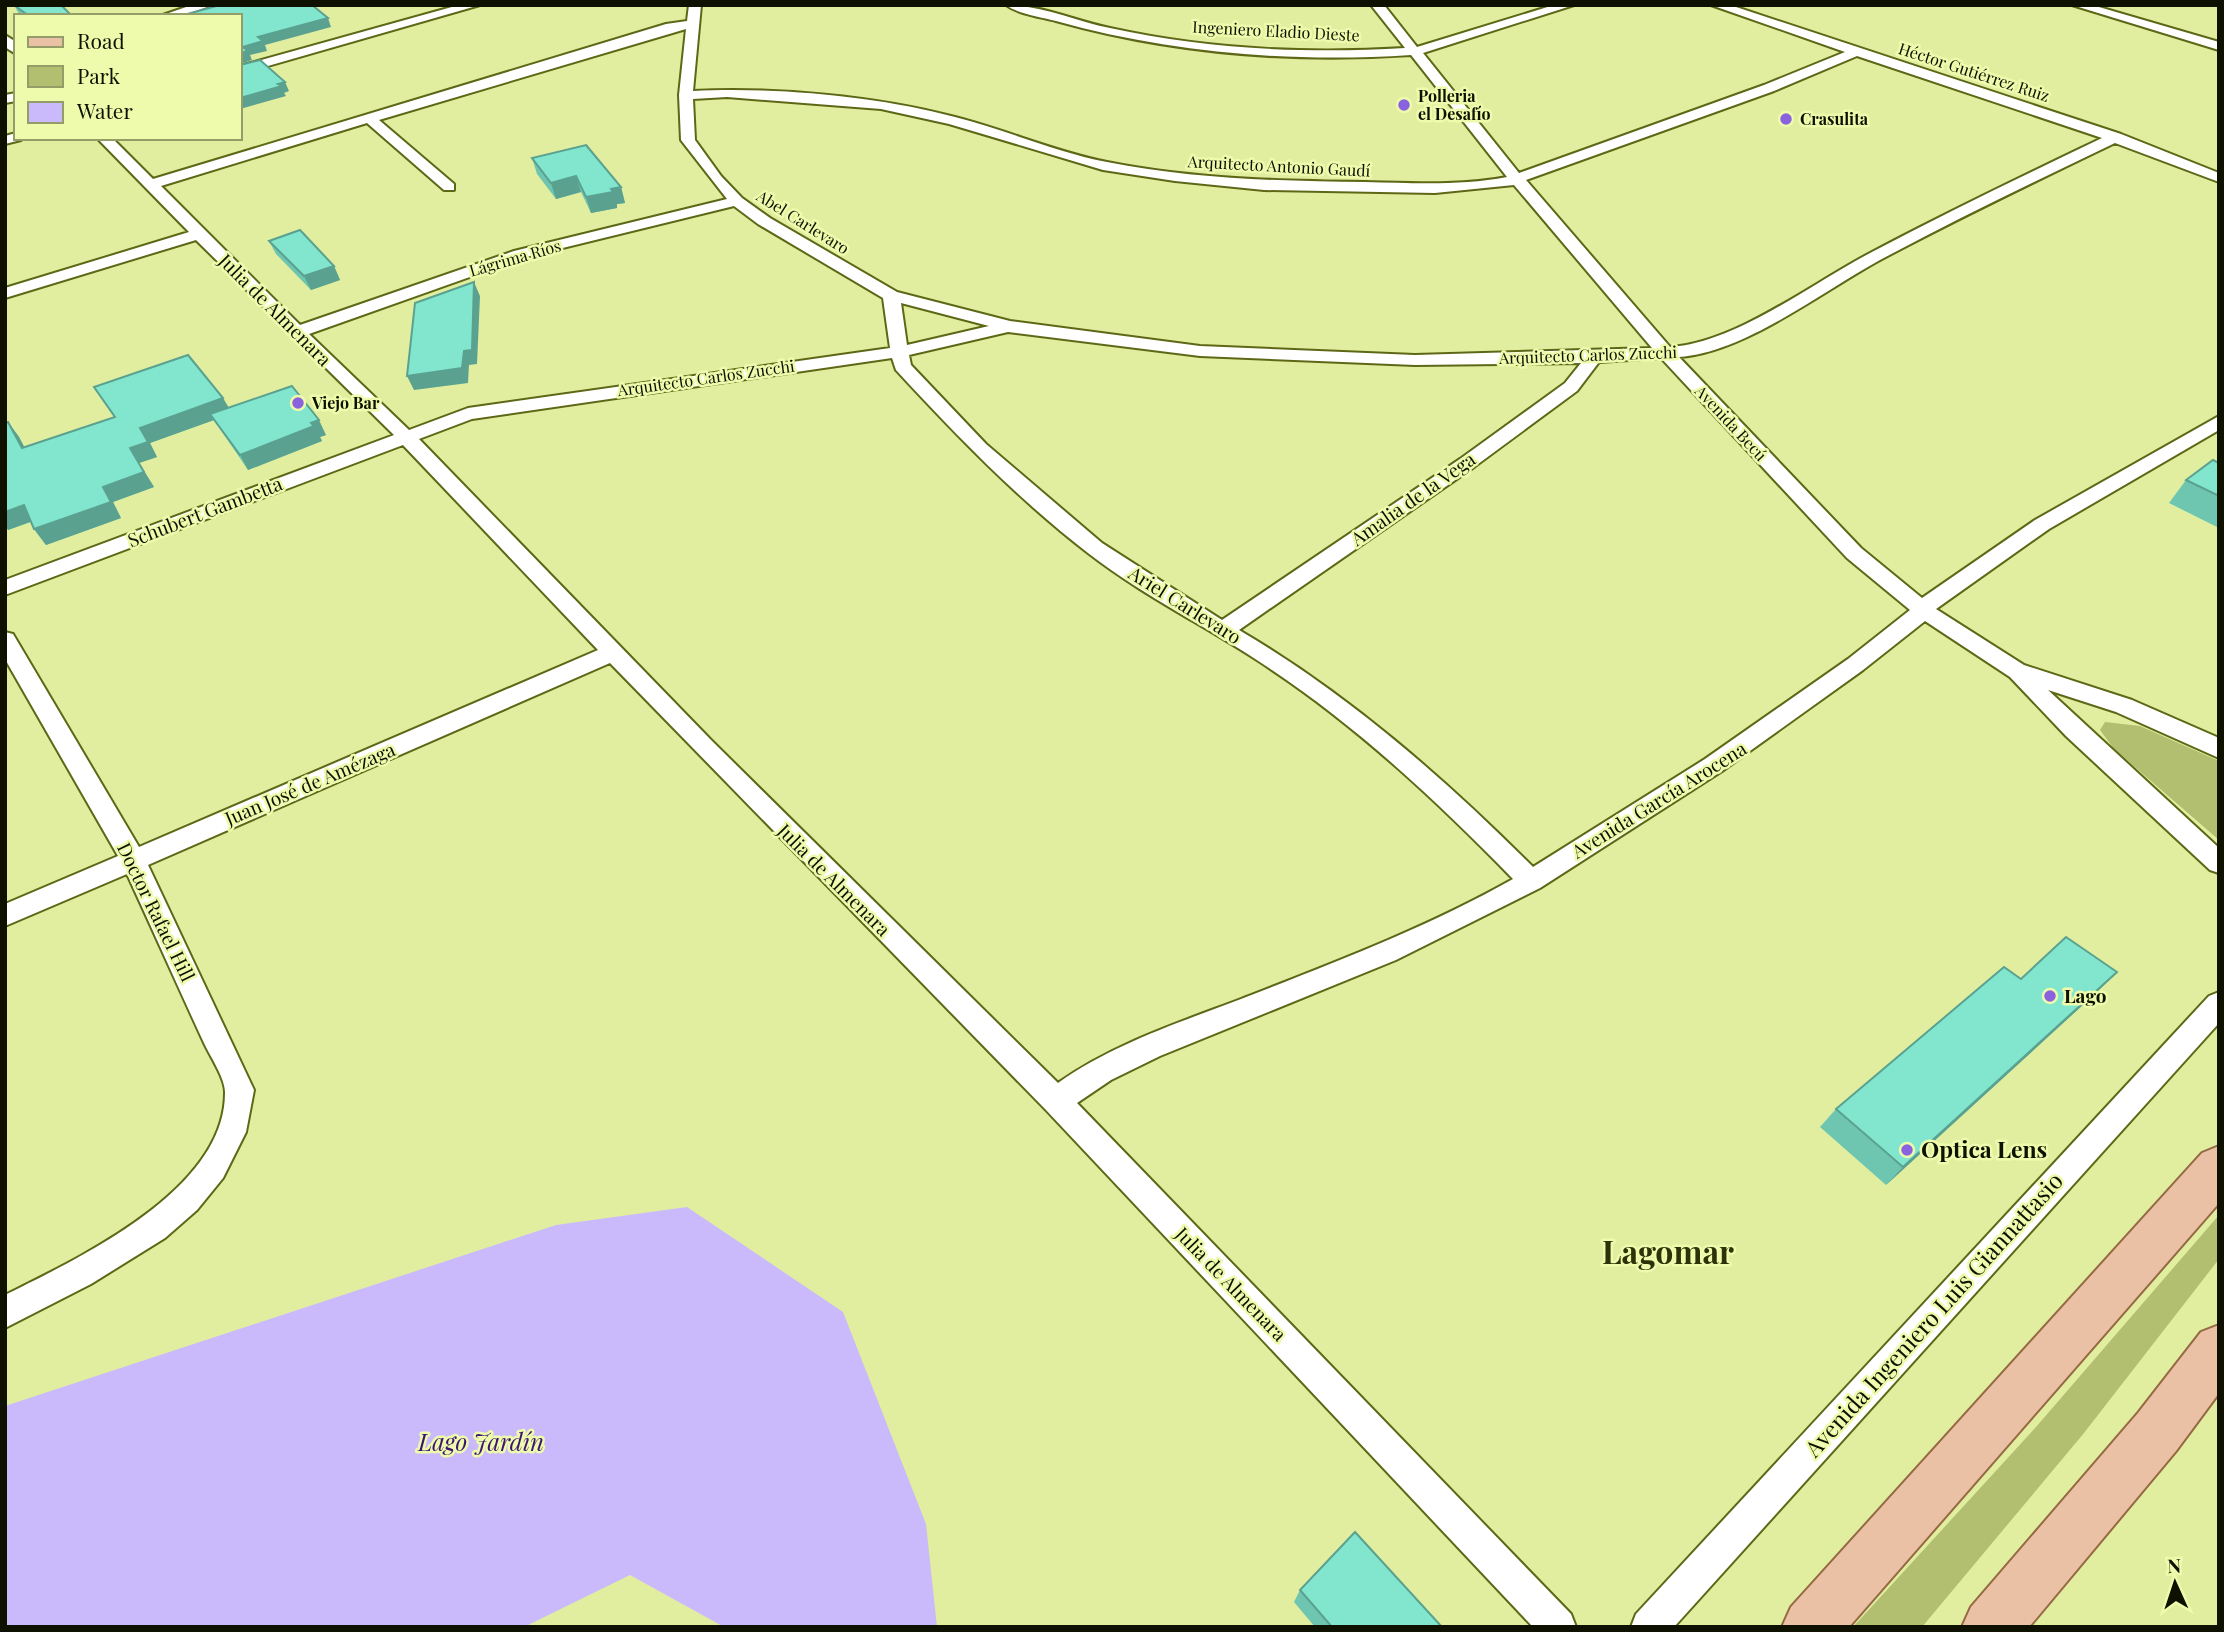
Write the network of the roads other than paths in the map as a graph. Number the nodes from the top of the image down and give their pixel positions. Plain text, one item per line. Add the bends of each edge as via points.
1 (207, 5) edge
2 (474, 5) edge
3 (695, 5) edge
4 (1012, 5) edge
5 (1377, 5) edge
6 (1568, 5) edge
7 (1717, 5) edge
8 (2078, 5) edge
9 (173, 14) edge
10 (692, 24) junction
11 (2219, 46) edge
12 (1416, 51) junction
13 (1855, 52) junction
14 (242, 69) edge
15 (686, 94) junction
16 (370, 119) junction
17 (2116, 138) junction
18 (106, 140) edge
19 (1516, 178) junction
20 (2219, 178) edge
21 (149, 185) junction
22 (449, 187) dead end
23 (737, 201) junction
24 (200, 234) junction
25 (5, 293) edge
26 (891, 296) junction
27 (1010, 326) junction
28 (298, 332) junction
29 (898, 352) junction
30 (1666, 352) junction
31 (1594, 357) junction
32 (2219, 422) edge
33 (405, 436) junction
34 (5, 588) edge
35 (1923, 610) junction
36 (1223, 630) junction
37 (5, 639) edge
38 (614, 652) junction
39 (2016, 671) junction
40 (2219, 748) edge
41 (133, 860) junction
42 (2219, 863) edge
43 (1531, 881) junction
44 (5, 916) edge
45 (2219, 1004) edge
46 (1056, 1101) junction
47 (2219, 1168) edge
48 (5, 1312) edge
49 (2219, 1350) edge
50 (1558, 1627) edge
51 (1649, 1627) edge
52 (1811, 1627) edge
53 (1991, 1627) edge

1 - 9 street
2 - 14 street
3 - 10 street, Abel Carlevaro
4 - 12 street, Ingeniero Eladio Dieste via 1109,32 1185,44 1273,52
5 - 12 street, Avenida Becú
6 - 12 street, Ingeniero Eladio Dieste
7 - 13 street, Héctor Gutiérrez Ruiz
8 - 11 street
10 - 15 street, Abel Carlevaro
10 - 16 street
12 - 19 street, Avenida Becú
13 - 17 street, Héctor Gutiérrez Ruiz
13 - 19 street, Arquitecto Antonio Gaudí via 1743,98
15 - 19 street, Arquitecto Antonio Gaudí via 881,104 1103,166 1213,182 1435,188 1484,186
15 - 23 street, Abel Carlevaro via 688,140
16 - 21 street
16 - 22 street
17 - 20 street, Héctor Gutiérrez Ruiz
17 - 30 street, Arquitecto Carlos Zucchi via 1932,226 1717,344
18 - 21 street, Julia de Almenara
19 - 30 street, Avenida Becú
21 - 24 street, Julia de Almenara
23 - 26 street, Abel Carlevaro
23 - 28 street, Lágrima Ríos via 520,254
24 - 25 street
24 - 28 street, Julia de Almenara
26 - 27 street, Arquitecto Carlos Zucchi
26 - 29 street, Ariel Carlevaro
27 - 29 street, Arquitecto Carlos Zucchi
27 - 31 street, Arquitecto Carlos Zucchi via 1200,351 1415,360
28 - 33 street, Julia de Almenara
29 - 33 street, Arquitecto Carlos Zucchi via 536,402 468,414
29 - 36 street, Ariel Carlevaro via 902,366 979,448 1041,502 1095,548
30 - 31 street, Arquitecto Carlos Zucchi
30 - 35 street, Avenida Becú via 1815,515
31 - 36 street, Amalia de la Vega via 1571,387
32 - 35 street, Avenida García Arocena via 2084,497 1937,595
33 - 34 street, Schubert Gambetta
33 - 38 street, Julia de Almenara
35 - 39 street, Avenida Becú
35 - 43 street, Avenida García Arocena via 1758,737
36 - 43 street, Ariel Carlevaro via 1281,665 1386,746 1452,801
37 - 41 street, Doctor Rafael Hill
38 - 41 street, Juan José de Amézaga
38 - 46 street, Julia de Almenara
39 - 40 street, Avenida Becú via 2124,706
39 - 42 street, Avenida Becú
41 - 44 street, Juan José de Amézaga
41 - 48 street, Doctor Rafael Hill via 240,1090 238,1120 222,1153 194,1192 163,1221 124,1249
43 - 46 street, Avenida García Arocena via 1469,916 1376,957 1108,1067
45 - 51 street, Avenida Ingeniero Luis Giannattasio
46 - 50 street, Julia de Almenara
47 - 52 main road
49 - 53 main road via 2157,1432

